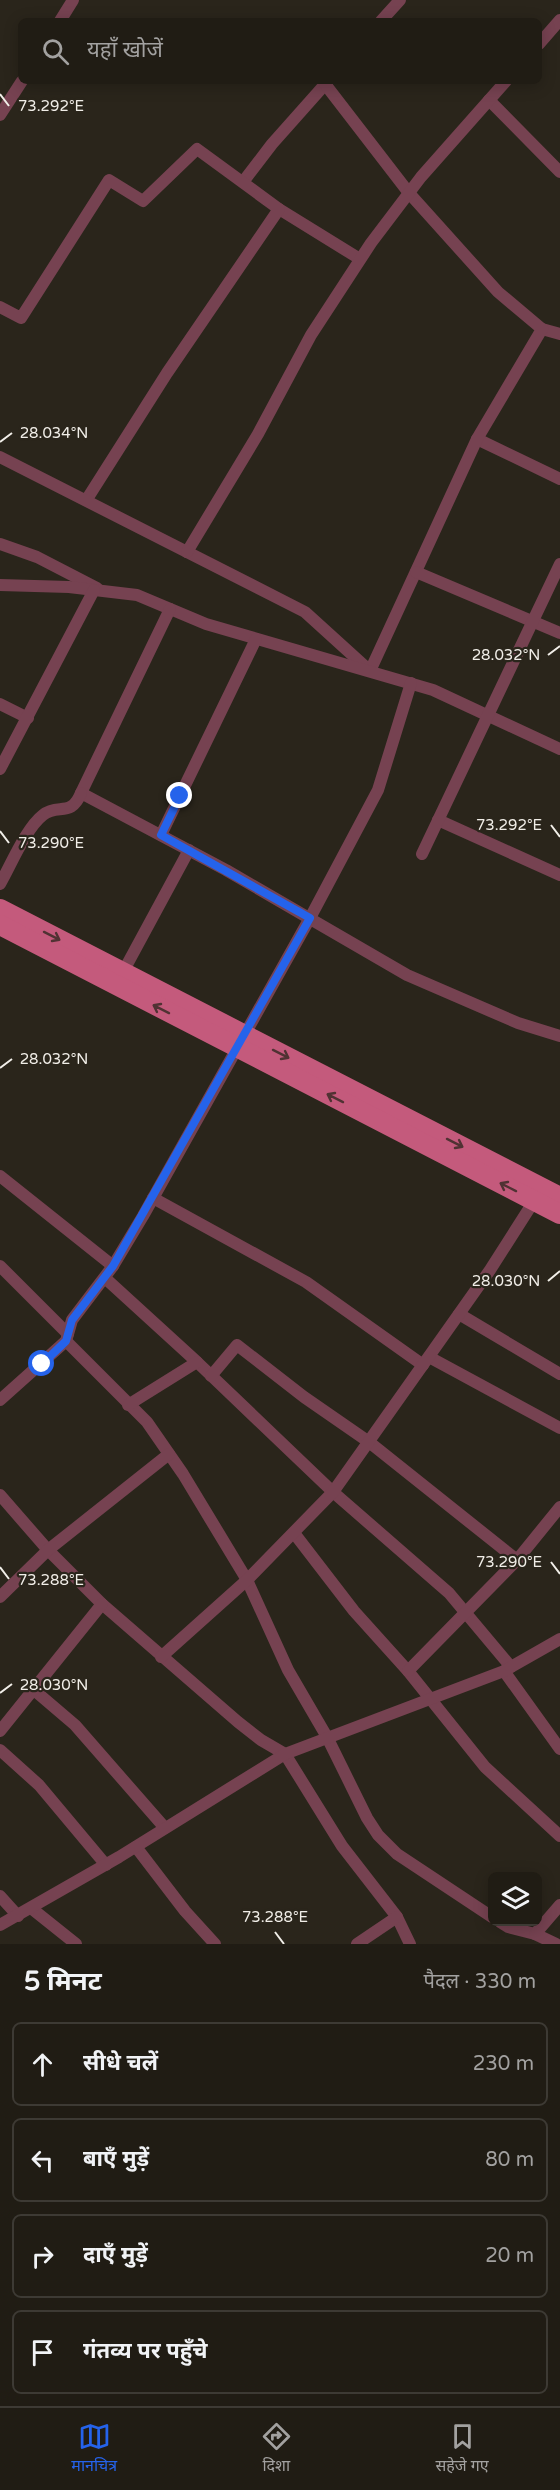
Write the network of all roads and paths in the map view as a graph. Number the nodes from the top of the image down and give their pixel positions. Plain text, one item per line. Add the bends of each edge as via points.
1 (73, 0) edge
2 (400, 0) edge
3 (62, 18) edge
4 (384, 18) edge
5 (560, 20) edge
6 (542, 41) edge
7 (20, 84) edge
8 (326, 84) edge
9 (328, 84) edge
10 (503, 84) edge
11 (489, 100) junction
12 (0, 115) edge
13 (560, 172) edge
14 (243, 182) junction
15 (409, 193) junction
16 (279, 209) junction
17 (360, 259) junction
18 (0, 307) edge
19 (542, 329) junction
20 (560, 334) edge
21 (477, 439) junction
22 (0, 457) edge
23 (560, 478) edge
24 (87, 499) junction
25 (0, 544) edge
26 (187, 552) junction
27 (560, 564) edge
28 (416, 572) junction
29 (0, 585) edge
30 (99, 590) junction
31 (170, 609) junction
32 (533, 621) junction
33 (560, 633) edge
34 (256, 639) junction
35 (370, 671) junction
36 (411, 683) junction
37 (0, 704) edge
38 (488, 715) junction
39 (28, 718) junction
40 (560, 749) edge
41 (0, 770) edge
42 (81, 793) junction
43 (438, 820) junction
44 (161, 835) junction
45 (189, 850) junction
46 (422, 854) dead end
47 (560, 875) edge
48 (0, 884) edge
49 (0, 909) edge
50 (310, 918) junction
51 (0, 925) edge
52 (123, 972) junction
53 (560, 1036) edge
54 (241, 1041) junction
55 (0, 1176) edge
56 (560, 1197) edge
57 (153, 1198) junction
58 (534, 1201) junction
59 (560, 1214) edge
60 (0, 1266) edge
61 (113, 1266) junction
62 (105, 1278) junction
63 (459, 1314) junction
64 (67, 1337) junction
65 (426, 1361) junction
66 (197, 1362) junction
67 (560, 1374) edge
68 (211, 1376) junction
69 (0, 1400) edge
70 (129, 1405) junction
71 (560, 1428) edge
72 (369, 1442) junction
73 (169, 1454) junction
74 (333, 1492) junction
75 (0, 1495) edge
76 (560, 1507) edge
77 (294, 1533) junction
78 (48, 1550) junction
79 (517, 1560) junction
80 (247, 1580) junction
81 (0, 1597) edge
82 (102, 1604) junction
83 (466, 1613) junction
84 (560, 1639) edge
85 (161, 1657) junction
86 (507, 1669) junction
87 (408, 1671) junction
88 (34, 1690) junction
89 (429, 1698) junction
90 (0, 1731) edge
91 (327, 1737) junction
92 (560, 1749) edge
93 (0, 1750) edge
94 (285, 1754) junction
95 (165, 1828) junction
96 (560, 1836) edge
97 (136, 1847) junction
98 (106, 1865) junction
99 (0, 1896) edge
100 (560, 1905) edge
101 (31, 1908) junction
102 (488, 1914) edge
103 (18, 1916) junction
104 (397, 1917) junction
105 (0, 1925) edge
106 (506, 1926) edge
107 (535, 1934) junction
108 (76, 1944) edge
109 (215, 1944) edge
110 (357, 1944) edge
111 (410, 1944) edge
112 (556, 1944) edge

1 - 3 street
2 - 4 street
5 - 6 street
7 - 12 street
8 - 14 street
9 - 15 street
10 - 11 street
11 - 13 street
11 - 15 street
14 - 16 street
14 - 18 street via 197,148 143,201 109,180 21,318
15 - 17 street
15 - 19 street via 498,292
16 - 17 street
16 - 24 street
17 - 26 street via 311,335 258,434
19 - 20 street
19 - 21 street
21 - 23 street
21 - 28 street
22 - 24 street
24 - 26 street
25 - 30 street via 37,557
26 - 35 street via 305,612
27 - 32 street
28 - 32 street
28 - 35 street
29 - 30 street
30 - 31 street via 137,595
30 - 39 street
31 - 34 street
31 - 42 street
32 - 33 street
32 - 38 street
34 - 35 street
34 - 44 street
35 - 36 street
36 - 38 street
36 - 50 street via 378,790
37 - 39 street
38 - 40 street
38 - 43 street
39 - 41 street
42 - 44 street
42 - 48 street via 73,806 49,811 36,822
43 - 46 street
43 - 47 street
44 - 45 street
45 - 50 street
45 - 52 street
49 -> 52 main road
50 - 53 street via 407,975 518,1023
50 - 54 street
54 -> 51 main road
52 - 54 main road
54 -> 56 main road
54 - 57 street
58 -> 54 main road
55 - 61 street
57 - 61 street
57 - 65 street via 306,1282
58 - 59 main road
58 - 63 street
60 - 64 street
61 - 62 street
62 - 64 street via 72,1320
62 - 66 street
63 - 65 street
63 - 67 street
64 - 69 street
64 - 70 street
65 - 71 street
65 - 72 street
66 - 68 street
66 - 70 street
68 - 72 street via 237,1345
68 - 74 street
70 - 73 street via 147,1422
72 - 74 street
72 - 79 street
73 - 78 street
73 - 80 street
74 - 77 street
74 - 83 street via 449,1593
75 - 78 street
76 - 79 street
77 - 80 street
77 - 87 street via 354,1611
78 - 81 street
78 - 82 street
79 - 83 street
80 - 85 street
80 - 91 street via 288,1670
82 - 85 street
82 - 88 street
83 - 86 street
83 - 87 street
84 - 86 street
85 - 94 street via 261,1740
86 - 89 street
86 - 92 street
87 - 89 street
88 - 90 street
88 - 95 street via 75,1725
89 - 91 street
89 - 96 street via 485,1767
91 - 94 street
91 - 102 street via 378,1835 397,1854
93 - 98 street via 39,1785
94 - 95 street
94 - 104 street via 342,1846
95 - 97 street
97 - 98 street
97 - 109 street via 184,1911
98 - 101 street
99 - 103 street
100 - 107 street
101 - 103 street
101 - 108 street
103 - 105 street
104 - 110 street
104 - 111 street
106 - 107 street
107 - 112 street

